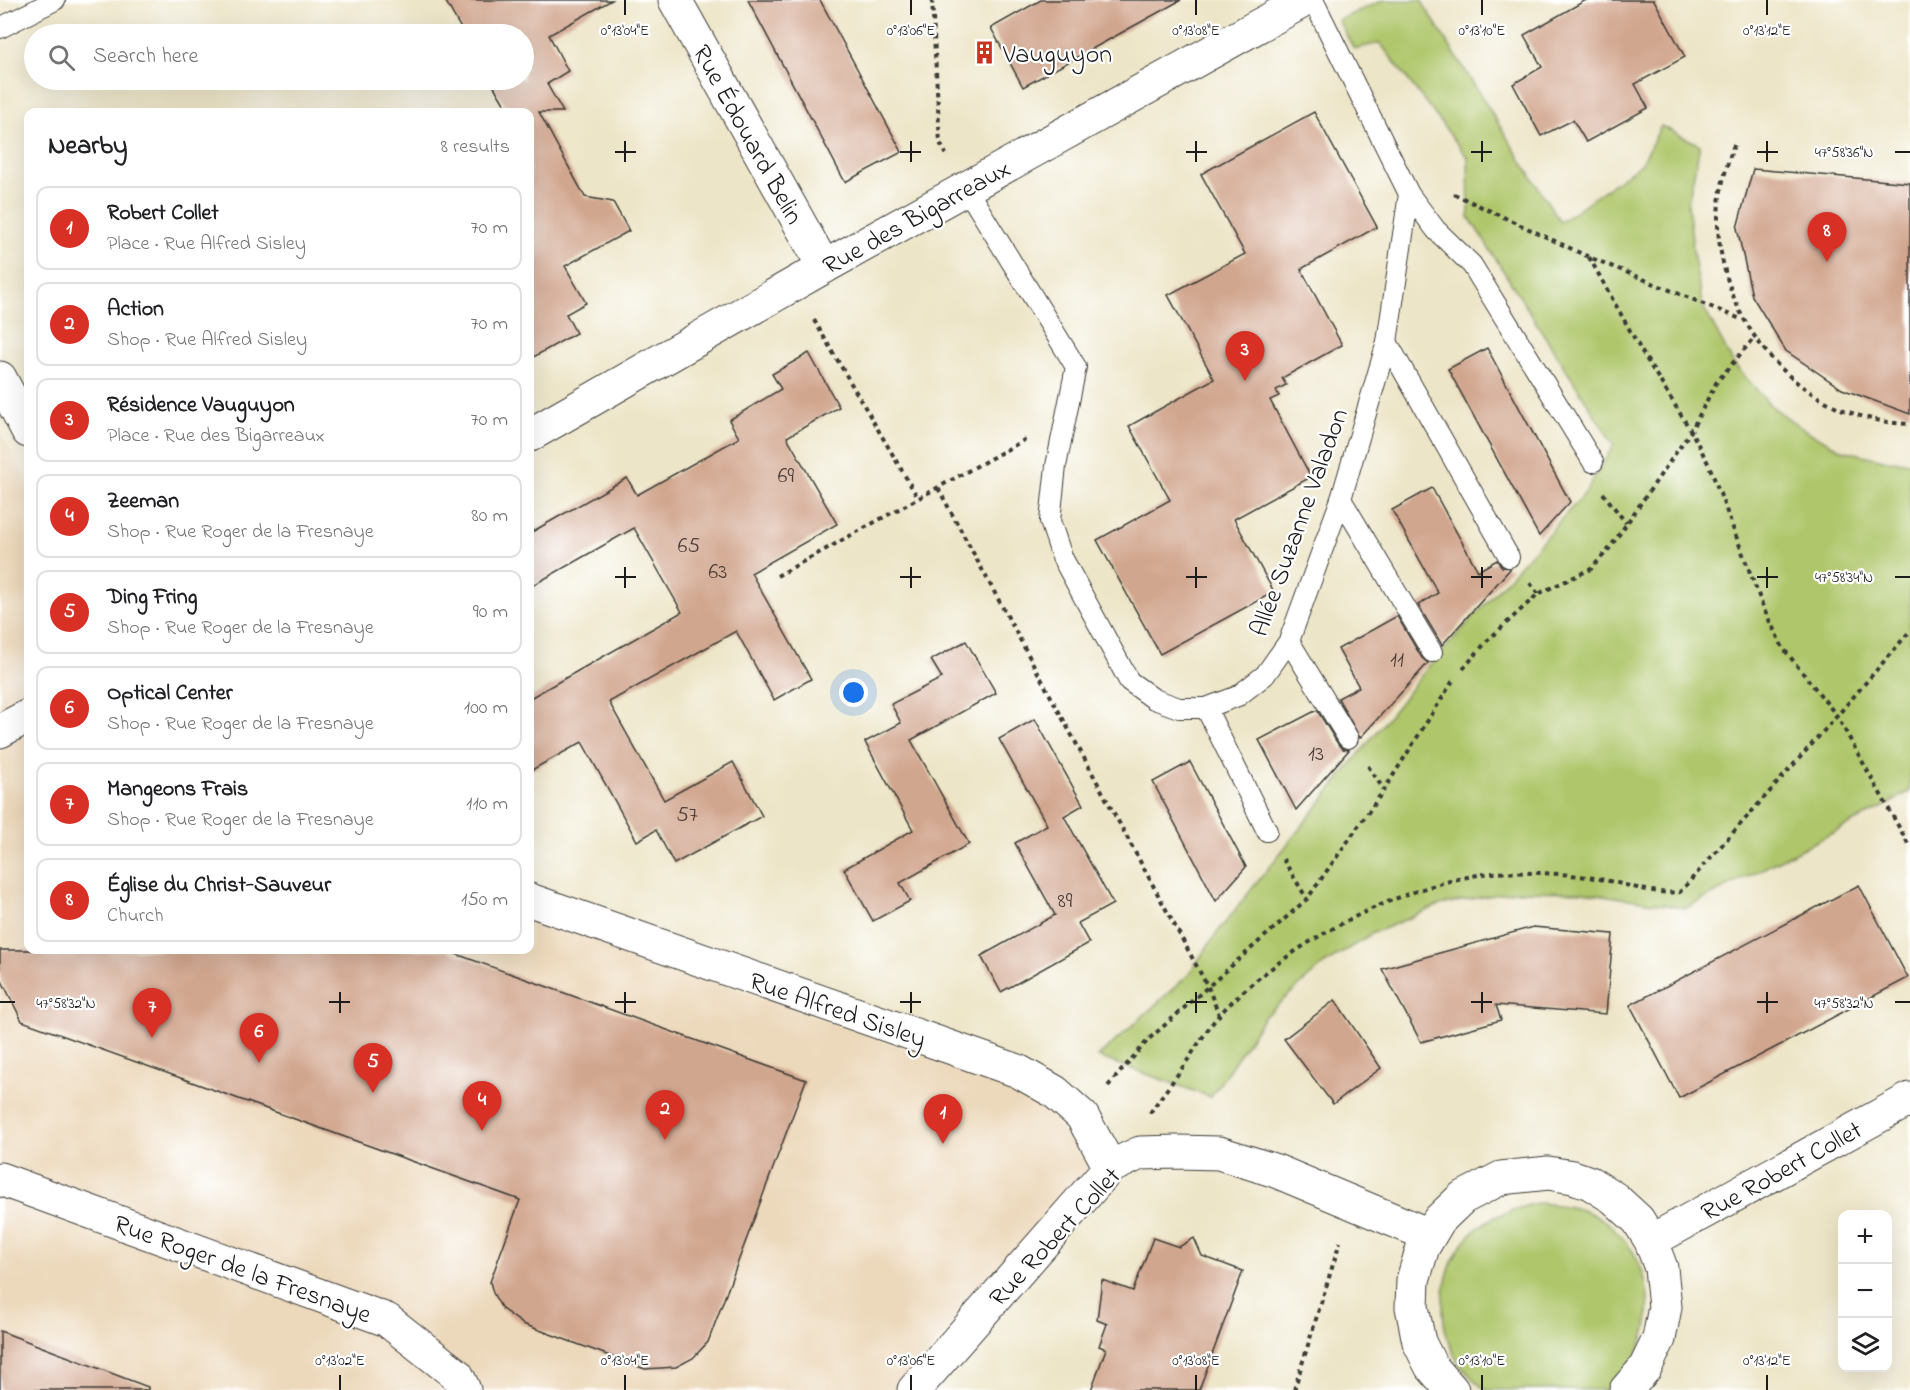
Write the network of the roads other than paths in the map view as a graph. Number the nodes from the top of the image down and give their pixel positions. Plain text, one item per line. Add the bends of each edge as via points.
1 (55, 0) edge
2 (675, 0) edge
3 (1305, 0) edge
4 (1313, 0) edge
5 (0, 28) edge
6 (966, 188) junction
7 (1409, 194) junction
8 (824, 267) junction
9 (1387, 342) junction
10 (0, 378) edge
11 (24, 423) edge
12 (534, 433) edge
13 (1593, 462) dead end
14 (1341, 499) junction
15 (1509, 556) dead end
16 (1289, 641) junction
17 (1432, 652) dead end
18 (1206, 708) junction
19 (24, 718) edge
20 (0, 730) edge
21 (1348, 738) dead end
22 (1267, 831) road end
23 (534, 901) edge
24 (1910, 1099) edge
25 (1110, 1167) junction
26 (0, 1179) edge
27 (1429, 1235) junction
28 (1651, 1241) junction
29 (464, 1390) edge
30 (914, 1390) edge
31 (1452, 1390) edge
32 (1626, 1390) edge

1 - 5 lane
2 - 8 street, Rue Édouard Belin
3 - 6 street, Rue des Bigarreaux
4 - 7 lane
6 - 8 street, Rue des Bigarreaux
6 - 18 lane, Allée Suzanne Valadon via 1076,368 1056,466 1050,520 1062,557 1129,681 1155,699 1179,708
7 - 9 lane, Allée Suzanne Valadon
7 - 13 lane via 1436,231 1472,265
8 - 12 street, Rue des Bigarreaux
9 - 14 lane, Allée Suzanne Valadon
9 - 15 lane
10 - 11 street
14 - 16 lane, Allée Suzanne Valadon
14 - 17 lane
16 - 18 lane, Allée Suzanne Valadon via 1266,675 1238,696
16 - 21 lane
18 - 22 lane
19 - 20 street
23 - 25 street, Rue Alfred Sisley via 1018,1071 1055,1092 1082,1116
24 - 28 street, Rue Robert Collet
25 - 27 street, Rue Robert Collet via 1140,1154 1219,1154 1276,1171
25 - 30 street, Rue Robert Collet
26 - 29 street, Rue Roger de la Fresnaye via 387,1320 457,1375
27 - 28 street via 1462,1198 1501,1178 1548,1173 1590,1183 1614,1198 1638,1220
27 - 31 street via 1413,1280 1412,1306 1419,1342 1431,1366
28 - 32 street via 1661,1268 1665,1306 1659,1339 1645,1368

